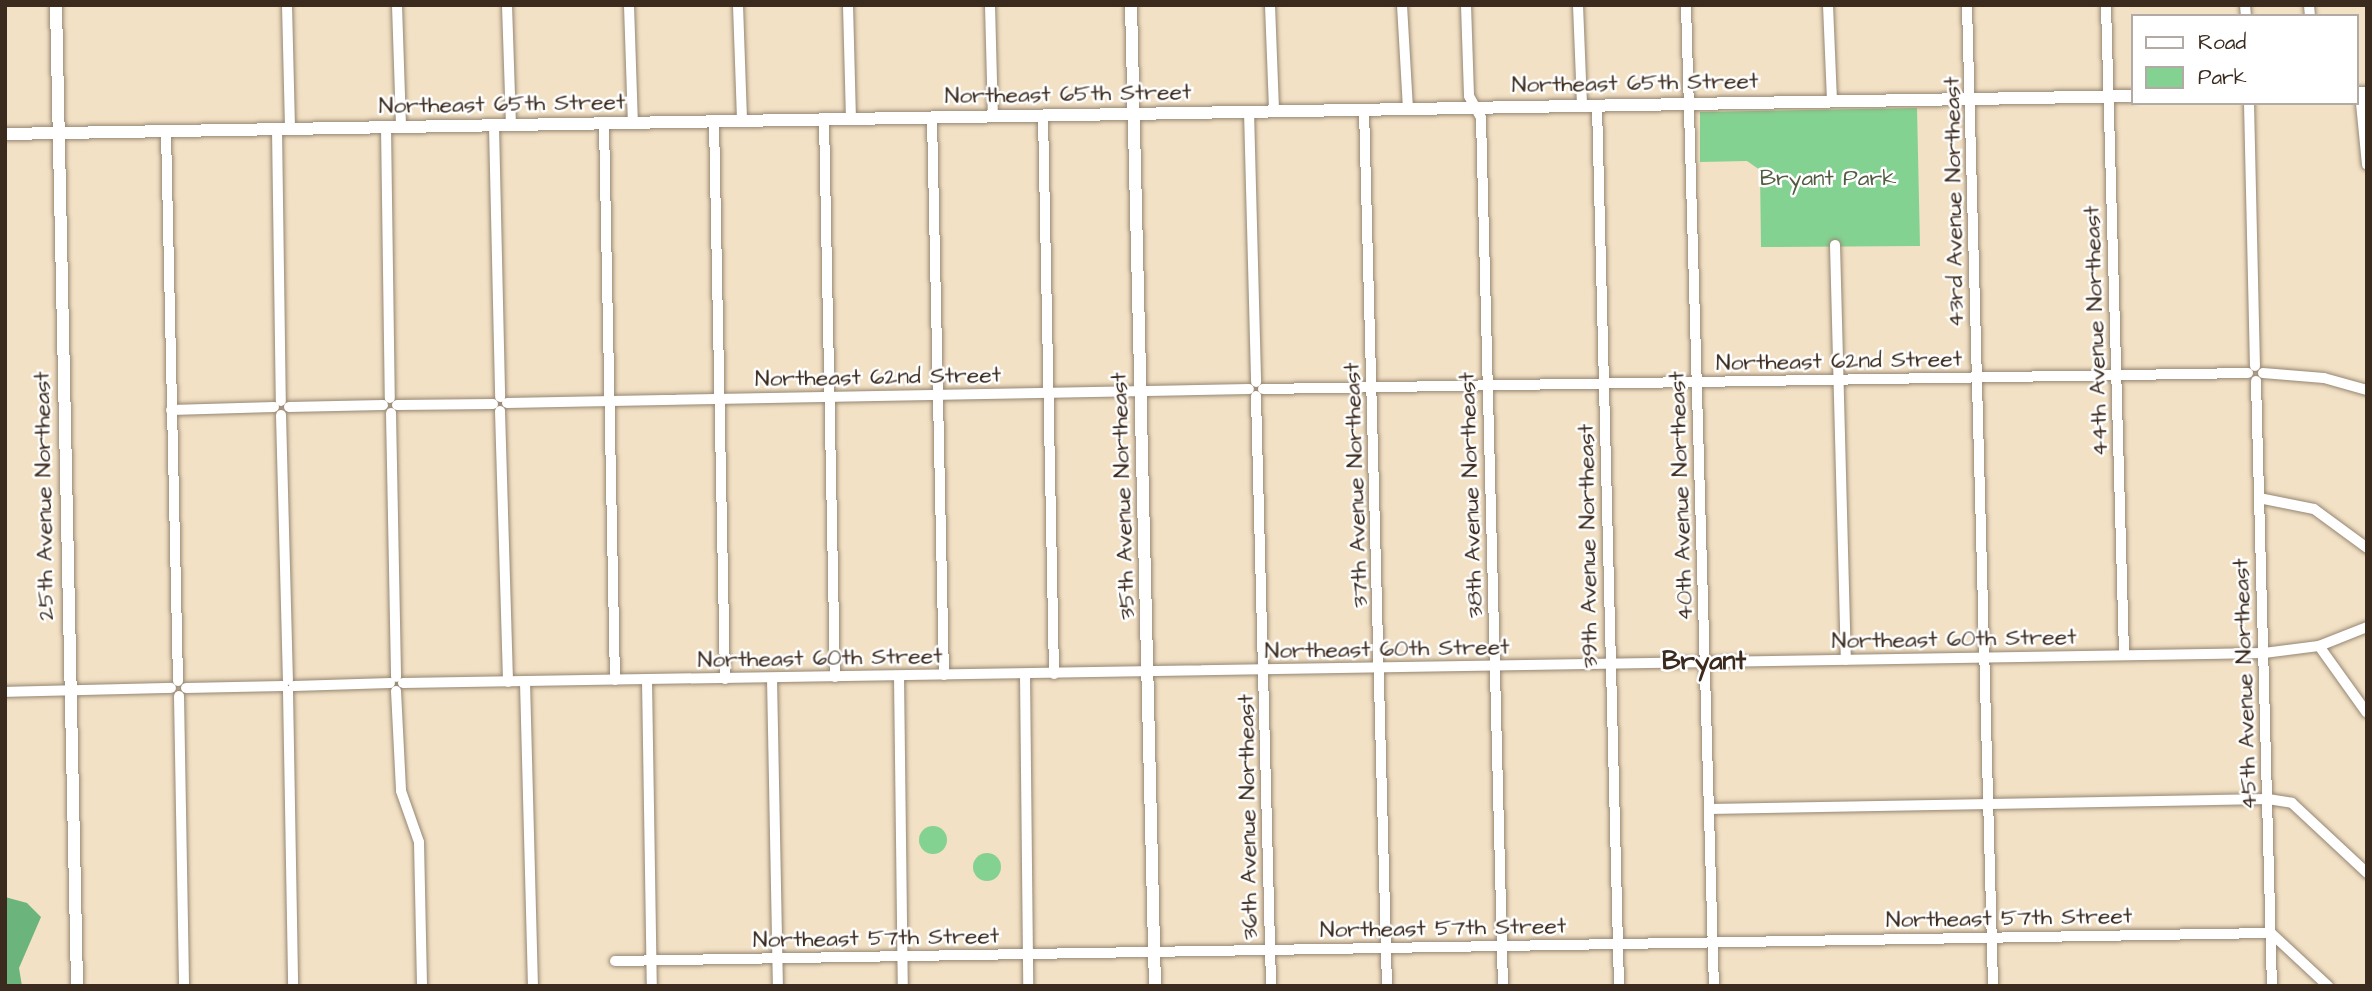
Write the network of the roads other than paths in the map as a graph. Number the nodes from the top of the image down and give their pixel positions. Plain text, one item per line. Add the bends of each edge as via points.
1 (56, 5) edge
2 (287, 5) edge
3 (397, 5) edge
4 (507, 5) edge
5 (629, 5) edge
6 (738, 5) edge
7 (848, 5) edge
8 (990, 5) edge
9 (1131, 5) edge
10 (1270, 5) edge
11 (1402, 5) edge
12 (1466, 5) edge
13 (1578, 5) edge
14 (1686, 5) edge
15 (1828, 5) edge
16 (1968, 5) edge
17 (2106, 5) edge
18 (2361, 93) edge
19 (2109, 96) junction
20 (2130, 96) edge
21 (1971, 98) junction
22 (1832, 100) junction
23 (1690, 103) junction
24 (1582, 105) junction
25 (1597, 105) junction
26 (2249, 105) edge
27 (1476, 107) junction
28 (1408, 108) junction
29 (1364, 109) junction
30 (1249, 111) junction
31 (1274, 111) junction
32 (1134, 113) junction
33 (1043, 116) junction
34 (993, 117) junction
35 (932, 118) junction
36 (824, 119) junction
37 (851, 119) junction
38 (742, 120) junction
39 (714, 121) junction
40 (633, 123) junction
41 (604, 124) junction
42 (511, 125) junction
43 (494, 126) junction
44 (386, 127) junction
45 (401, 127) junction
46 (277, 129) junction
47 (290, 129) junction
48 (166, 131) junction
49 (57, 132) junction
50 (5, 134) edge
51 (2367, 165) edge
52 (1835, 245) dead end
53 (2256, 373) junction
54 (2117, 375) junction
55 (1978, 378) junction
56 (1839, 380) junction
57 (1697, 383) junction
58 (1603, 384) junction
59 (1487, 385) junction
60 (1373, 387) junction
61 (1256, 389) junction
62 (1140, 390) junction
63 (2367, 390) edge
64 (1047, 392) junction
65 (939, 394) junction
66 (829, 397) junction
67 (719, 400) junction
68 (610, 402) junction
69 (500, 404) junction
70 (390, 405) junction
71 (281, 408) junction
72 (172, 410) junction
73 (2259, 498) junction
74 (2367, 548) edge
75 (2367, 627) edge
76 (2319, 646) junction
77 (2264, 653) junction
78 (2124, 655) junction
79 (1985, 657) junction
80 (1846, 660) junction
81 (1610, 663) junction
82 (1704, 663) junction
83 (1496, 667) junction
84 (1380, 669) junction
85 (1265, 670) junction
86 (1149, 672) junction
87 (1025, 674) junction
88 (1054, 674) junction
89 (944, 675) junction
90 (899, 676) junction
91 (835, 677) junction
92 (772, 678) junction
93 (725, 679) junction
94 (615, 680) junction
95 (647, 680) junction
96 (508, 682) junction
97 (525, 682) junction
98 (396, 684) junction
99 (288, 686) junction
100 (178, 688) junction
101 (68, 690) junction
102 (5, 692) edge
103 (2367, 713) edge
104 (2268, 799) junction
105 (1989, 804) junction
106 (1709, 809) junction
107 (2367, 873) edge
108 (2271, 933) junction
109 (1992, 938) junction
110 (1713, 943) junction
111 (1618, 945) junction
112 (1502, 947) junction
113 (1386, 948) junction
114 (1270, 950) junction
115 (1154, 953) junction
116 (1028, 955) junction
117 (902, 957) junction
118 (778, 959) junction
119 (615, 961) dead end
120 (652, 961) junction
121 (77, 986) edge
122 (184, 986) edge
123 (293, 986) edge
124 (422, 986) edge
125 (533, 986) edge
126 (652, 986) edge
127 (778, 986) edge
128 (903, 986) edge
129 (1028, 986) edge
130 (1155, 986) edge
131 (1271, 986) edge
132 (1387, 986) edge
133 (1503, 986) edge
134 (1619, 986) edge
135 (1714, 986) edge
136 (1993, 986) edge
137 (2273, 986) edge
138 (2328, 986) edge

1 - 49 main road, 25th Avenue Northeast
2 - 47 street
3 - 45 street
4 - 42 street
5 - 40 street
6 - 38 street
7 - 37 street
8 - 34 street
9 - 32 main road, 35th Avenue Northeast
10 - 31 street
11 - 28 street
12 - 27 street, 38th Avenue Northeast via 1469,96
13 - 24 street
14 - 23 street, 40th Avenue Northeast
15 - 22 street
16 - 21 street, 43rd Avenue Northeast
17 - 19 street, 44th Avenue Northeast
18 - 51 street
19 - 20 main road, Northeast 65th Street
19 - 21 main road, Northeast 65th Street
19 - 54 street, 44th Avenue Northeast
21 - 22 main road, Northeast 65th Street
21 - 55 street, 43rd Avenue Northeast
22 - 23 main road, Northeast 65th Street
23 - 25 main road, Northeast 65th Street
23 - 57 street, 40th Avenue Northeast
24 - 25 main road, Northeast 65th Street
24 - 27 main road, Northeast 65th Street
25 - 58 street, 39th Avenue Northeast
26 - 53 street, 45th Avenue Northeast
27 - 28 main road, Northeast 65th Street
27 - 59 street, 38th Avenue Northeast
28 - 29 main road, Northeast 65th Street
29 - 31 main road, Northeast 65th Street
29 - 60 street, 37th Avenue Northeast
30 - 31 main road, Northeast 65th Street
30 - 32 main road, Northeast 65th Street
30 - 61 street, 36th Avenue Northeast
32 - 33 main road, Northeast 65th Street
32 - 62 main road, 35th Avenue Northeast
33 - 34 main road, Northeast 65th Street
33 - 64 street
34 - 35 main road, Northeast 65th Street
35 - 37 main road, Northeast 65th Street
35 - 65 street
36 - 37 main road, Northeast 65th Street
36 - 38 main road, Northeast 65th Street
36 - 66 street
38 - 39 main road, Northeast 65th Street
39 - 40 main road, Northeast 65th Street
39 - 67 street
40 - 41 main road, Northeast 65th Street
41 - 42 main road, Northeast 65th Street
41 - 68 street
42 - 43 main road, Northeast 65th Street
43 - 45 main road, Northeast 65th Street
43 - 69 street
44 - 45 main road, Northeast 65th Street
44 - 47 main road, Northeast 65th Street
44 - 70 street
46 - 47 main road, Northeast 65th Street
46 - 48 main road, Northeast 65th Street
46 - 71 street
48 - 49 main road, Northeast 65th Street
48 - 72 street
49 - 50 main road, Northeast 65th Street
49 - 101 main road, 25th Avenue Northeast
52 - 56 street
53 - 54 street, Northeast 62nd Street
53 - 63 street, Northeast 62nd Street via 2324,378
53 - 73 street, 45th Avenue Northeast
54 - 55 street, Northeast 62nd Street
54 - 78 street, 44th Avenue Northeast
55 - 56 street, Northeast 62nd Street
55 - 79 street, 43rd Avenue Northeast
56 - 57 street, Northeast 62nd Street
56 - 80 street
57 - 58 street, Northeast 62nd Street
57 - 82 street, 40th Avenue Northeast
58 - 59 street, Northeast 62nd Street
58 - 81 street, 39th Avenue Northeast
59 - 60 street, Northeast 62nd Street
59 - 83 street, 38th Avenue Northeast
60 - 61 street, Northeast 62nd Street
60 - 84 street, 37th Avenue Northeast
61 - 62 street, Northeast 62nd Street
61 - 85 street, 36th Avenue Northeast
62 - 64 street, Northeast 62nd Street
62 - 86 main road, 35th Avenue Northeast
64 - 65 street, Northeast 62nd Street
64 - 88 street
65 - 66 street, Northeast 62nd Street
65 - 89 street
66 - 67 street, Northeast 62nd Street
66 - 91 street
67 - 68 street, Northeast 62nd Street
67 - 93 street
68 - 69 street, Northeast 62nd Street
68 - 94 street
69 - 70 street, Northeast 62nd Street
69 - 96 street
70 - 71 street, Northeast 62nd Street
70 - 98 street
71 - 72 street, Northeast 62nd Street
71 - 99 street
72 - 100 street
73 - 74 street via 2315,509
73 - 77 street, 45th Avenue Northeast
75 - 76 street, Northeast 60th Street
76 - 77 street, Northeast 60th Street
76 - 103 street
77 - 78 street, Northeast 60th Street
77 - 104 street, 45th Avenue Northeast
78 - 79 street, Northeast 60th Street
79 - 80 street, Northeast 60th Street
79 - 105 street, 43rd Avenue Northeast
80 - 82 street, Northeast 60th Street
81 - 82 street, Northeast 60th Street
81 - 83 street, Northeast 60th Street
81 - 111 street, 39th Avenue Northeast
82 - 106 street, 40th Avenue Northeast
83 - 84 street, Northeast 60th Street
83 - 112 street, 38th Avenue Northeast
84 - 85 street, Northeast 60th Street
84 - 113 street, 37th Avenue Northeast
85 - 86 street, Northeast 60th Street
85 - 114 street, 36th Avenue Northeast
86 - 88 street, Northeast 60th Street
86 - 115 main road, 35th Avenue Northeast
87 - 88 street, Northeast 60th Street
87 - 89 street, Northeast 60th Street
87 - 116 street
89 - 90 street, Northeast 60th Street
90 - 91 street, Northeast 60th Street
90 - 117 street
91 - 92 street, Northeast 60th Street
92 - 93 street, Northeast 60th Street
92 - 118 street
93 - 95 street, Northeast 60th Street
94 - 95 street, Northeast 60th Street
94 - 97 street, Northeast 60th Street
95 - 120 street
96 - 97 street, Northeast 60th Street
96 - 98 street, Northeast 60th Street
97 - 125 street
98 - 99 street, Northeast 60th Street
98 - 124 street via 401,791 419,842
99 - 100 street, Northeast 60th Street
99 - 123 street
100 - 101 street, Northeast 60th Street
100 - 122 street
101 - 102 street, Northeast 60th Street
101 - 121 main road, 25th Avenue Northeast
104 - 105 street
104 - 107 street via 2292,803
104 - 108 street, 45th Avenue Northeast
105 - 106 street
105 - 109 street, 43rd Avenue Northeast
106 - 110 street, 40th Avenue Northeast
108 - 109 street, Northeast 57th Street
108 - 137 street, 45th Avenue Northeast
108 - 138 street
109 - 110 street, Northeast 57th Street
109 - 136 street, 43rd Avenue Northeast
110 - 111 street, Northeast 57th Street
110 - 135 street, 40th Avenue Northeast
111 - 112 street, Northeast 57th Street
111 - 134 street, 39th Avenue Northeast
112 - 113 street, Northeast 57th Street
112 - 133 street, 38th Avenue Northeast
113 - 114 street, Northeast 57th Street
113 - 132 street, 37th Avenue Northeast
114 - 115 street, Northeast 57th Street
114 - 131 street, 36th Avenue Northeast
115 - 116 street, Northeast 57th Street
115 - 130 main road, 35th Avenue Northeast
116 - 117 street, Northeast 57th Street
116 - 129 street
117 - 118 street, Northeast 57th Street
117 - 128 street
118 - 120 street, Northeast 57th Street
118 - 127 street
119 - 120 street, Northeast 57th Street
120 - 126 street

